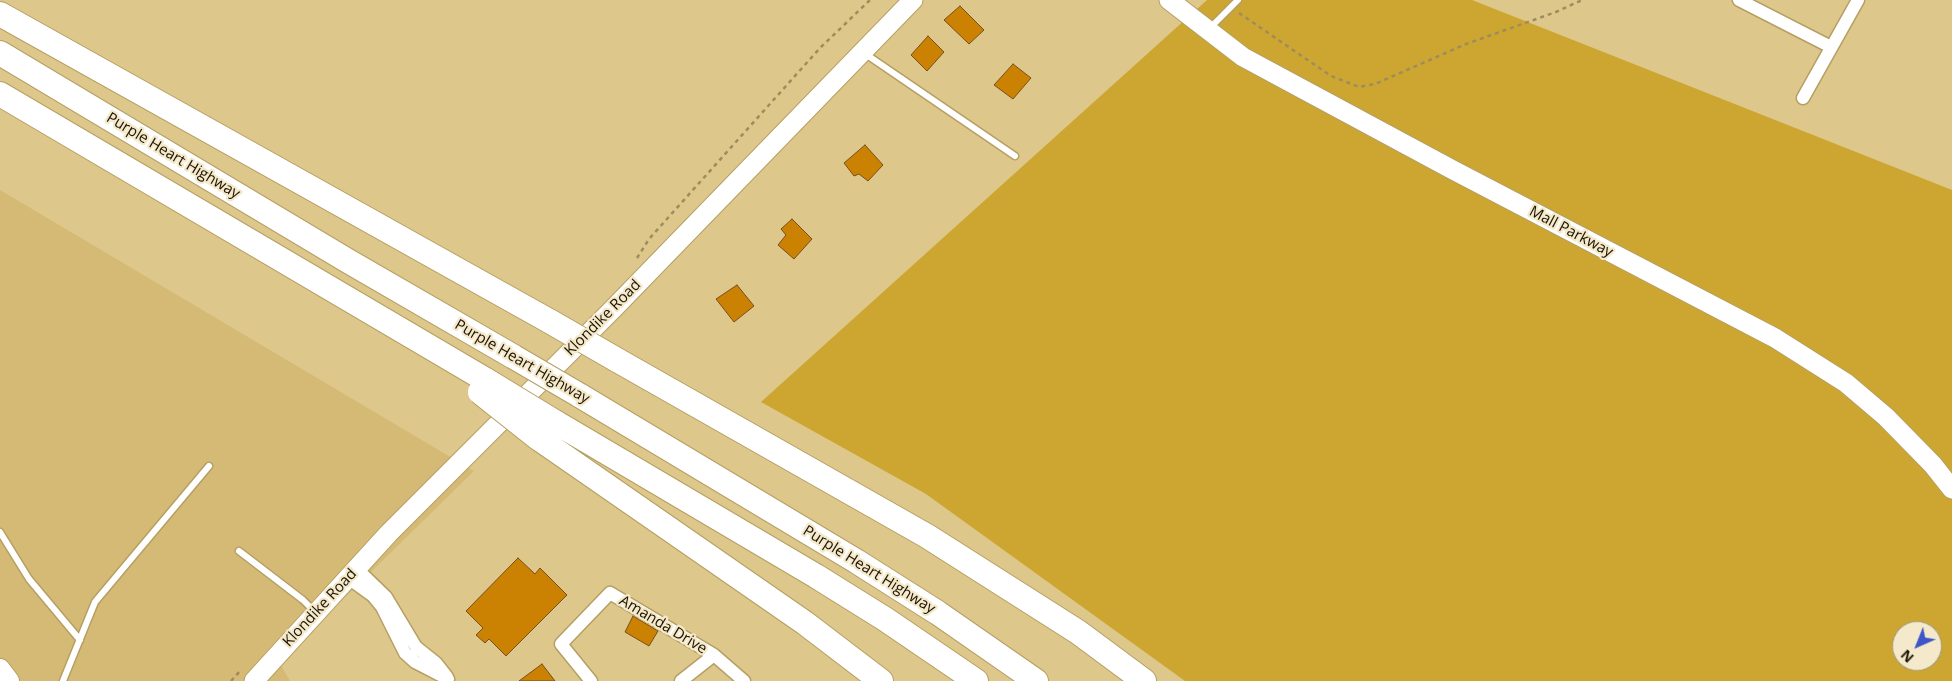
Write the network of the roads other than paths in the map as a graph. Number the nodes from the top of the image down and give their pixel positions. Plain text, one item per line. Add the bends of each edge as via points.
1 (913, 0) edge
2 (1169, 0) edge
3 (1238, 0) edge
4 (1738, 0) edge
5 (1858, 0) edge
6 (0, 14) edge
7 (1208, 30) junction
8 (1831, 47) junction
9 (863, 52) junction
10 (0, 53) edge
11 (0, 94) edge
12 (1803, 98) dead end
13 (1015, 156) dead end
14 (546, 430) junction
15 (209, 466) dead end
16 (1952, 489) edge
17 (0, 532) edge
18 (239, 551) dead end
19 (352, 573) junction
20 (316, 613) junction
21 (80, 640) junction
22 (714, 655) junction
23 (0, 669) edge
24 (448, 680) edge
25 (9, 681) edge
26 (63, 681) edge
27 (254, 681) edge
28 (591, 681) edge
29 (681, 681) edge
30 (744, 681) edge
31 (881, 681) edge
32 (976, 681) edge
33 (1036, 681) edge
34 (1144, 681) edge

1 - 9 street, Klondike Road
2 - 7 street, Mall Parkway
3 - 7 lane
4 - 8 street
5 - 8 street
6 - 34 highway, bridge via 927,536 1078,632
7 - 16 street, Mall Parkway via 1243,57 1345,113 1775,338 1846,383 1933,465
8 - 12 street
9 - 13 lane
9 - 19 street, Klondike Road
10 - 33 highway, Purple Heart Highway, bridge via 856,560
11 - 14 highway, bridge via 440,354
14 - 31 highway
14 - 32 highway via 816,576
15 - 21 lane via 95,602
17 - 21 lane via 29,579
18 - 20 lane
19 - 20 street, Klondike Road
19 - 24 street via 382,607 405,652 422,667
20 - 27 street, Klondike Road
21 - 26 lane
22 - 28 street, Amanda Drive via 610,593 561,644
22 - 29 street, Amanda Drive
22 - 30 street, Amanda Drive
23 - 25 main road

